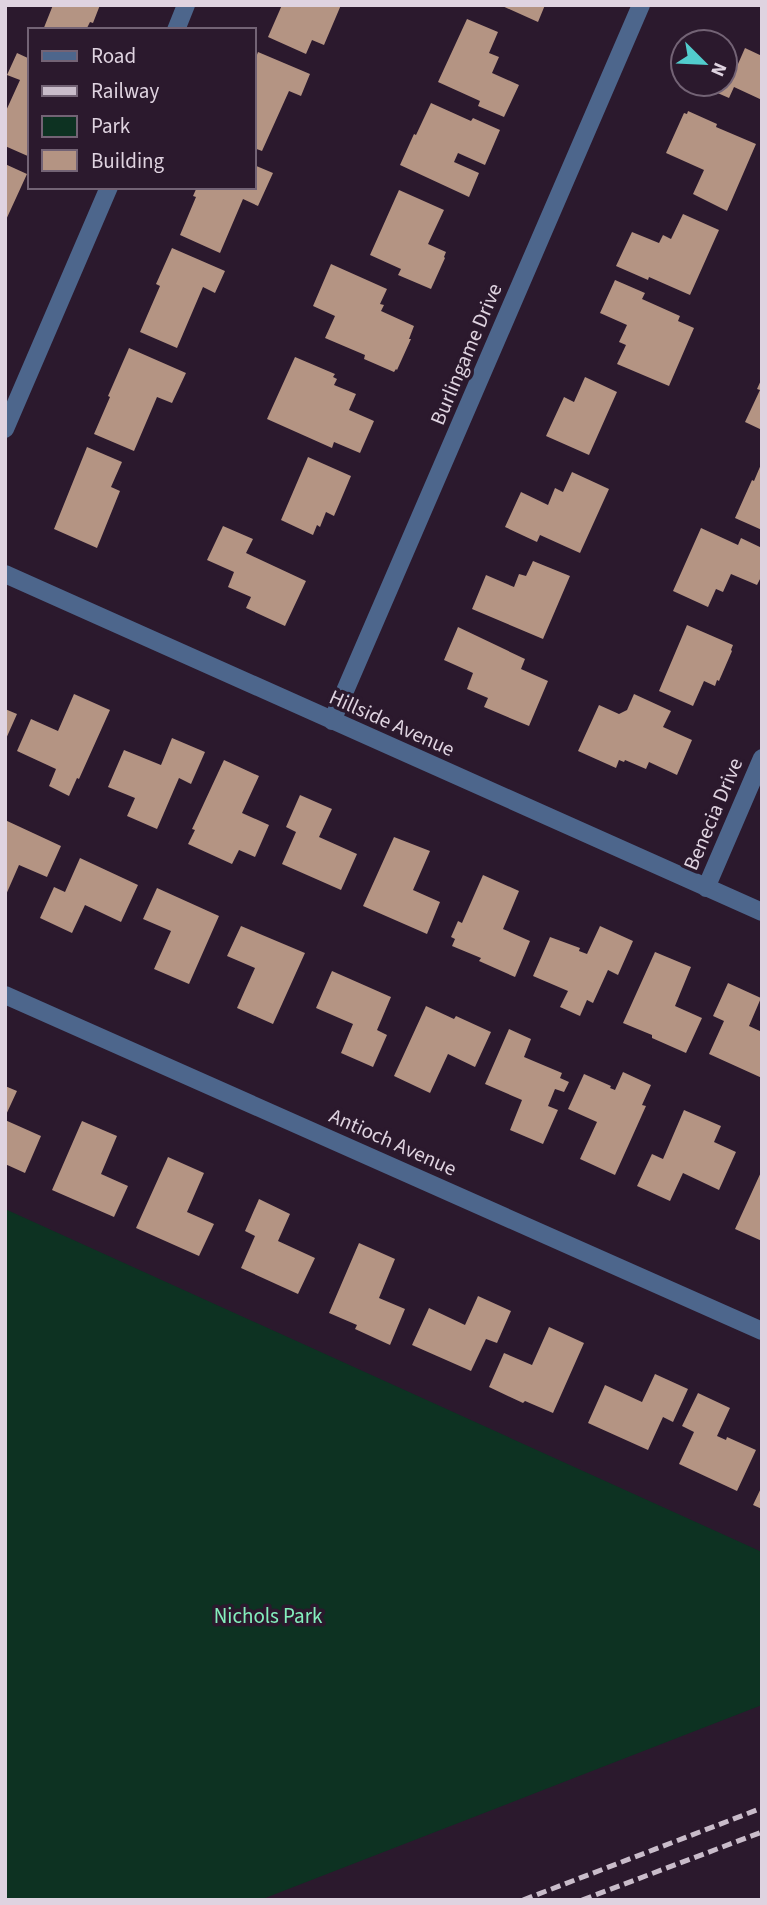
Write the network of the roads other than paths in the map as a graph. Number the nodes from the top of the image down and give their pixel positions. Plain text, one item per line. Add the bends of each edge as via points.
1 (186, 5) edge
2 (642, 5) edge
3 (177, 28) edge
4 (108, 189) edge
5 (5, 429) edge
6 (5, 574) edge
7 (332, 721) junction
8 (762, 758) edge
9 (706, 888) junction
10 (762, 912) edge
11 (5, 995) edge
12 (762, 1331) edge

1 - 3 street
2 - 7 street, Burlingame Drive
4 - 5 street
6 - 7 street, Hillside Avenue
7 - 9 street, Hillside Avenue
8 - 9 street, Benecia Drive
9 - 10 street, Hillside Avenue
11 - 12 street, Antioch Avenue

